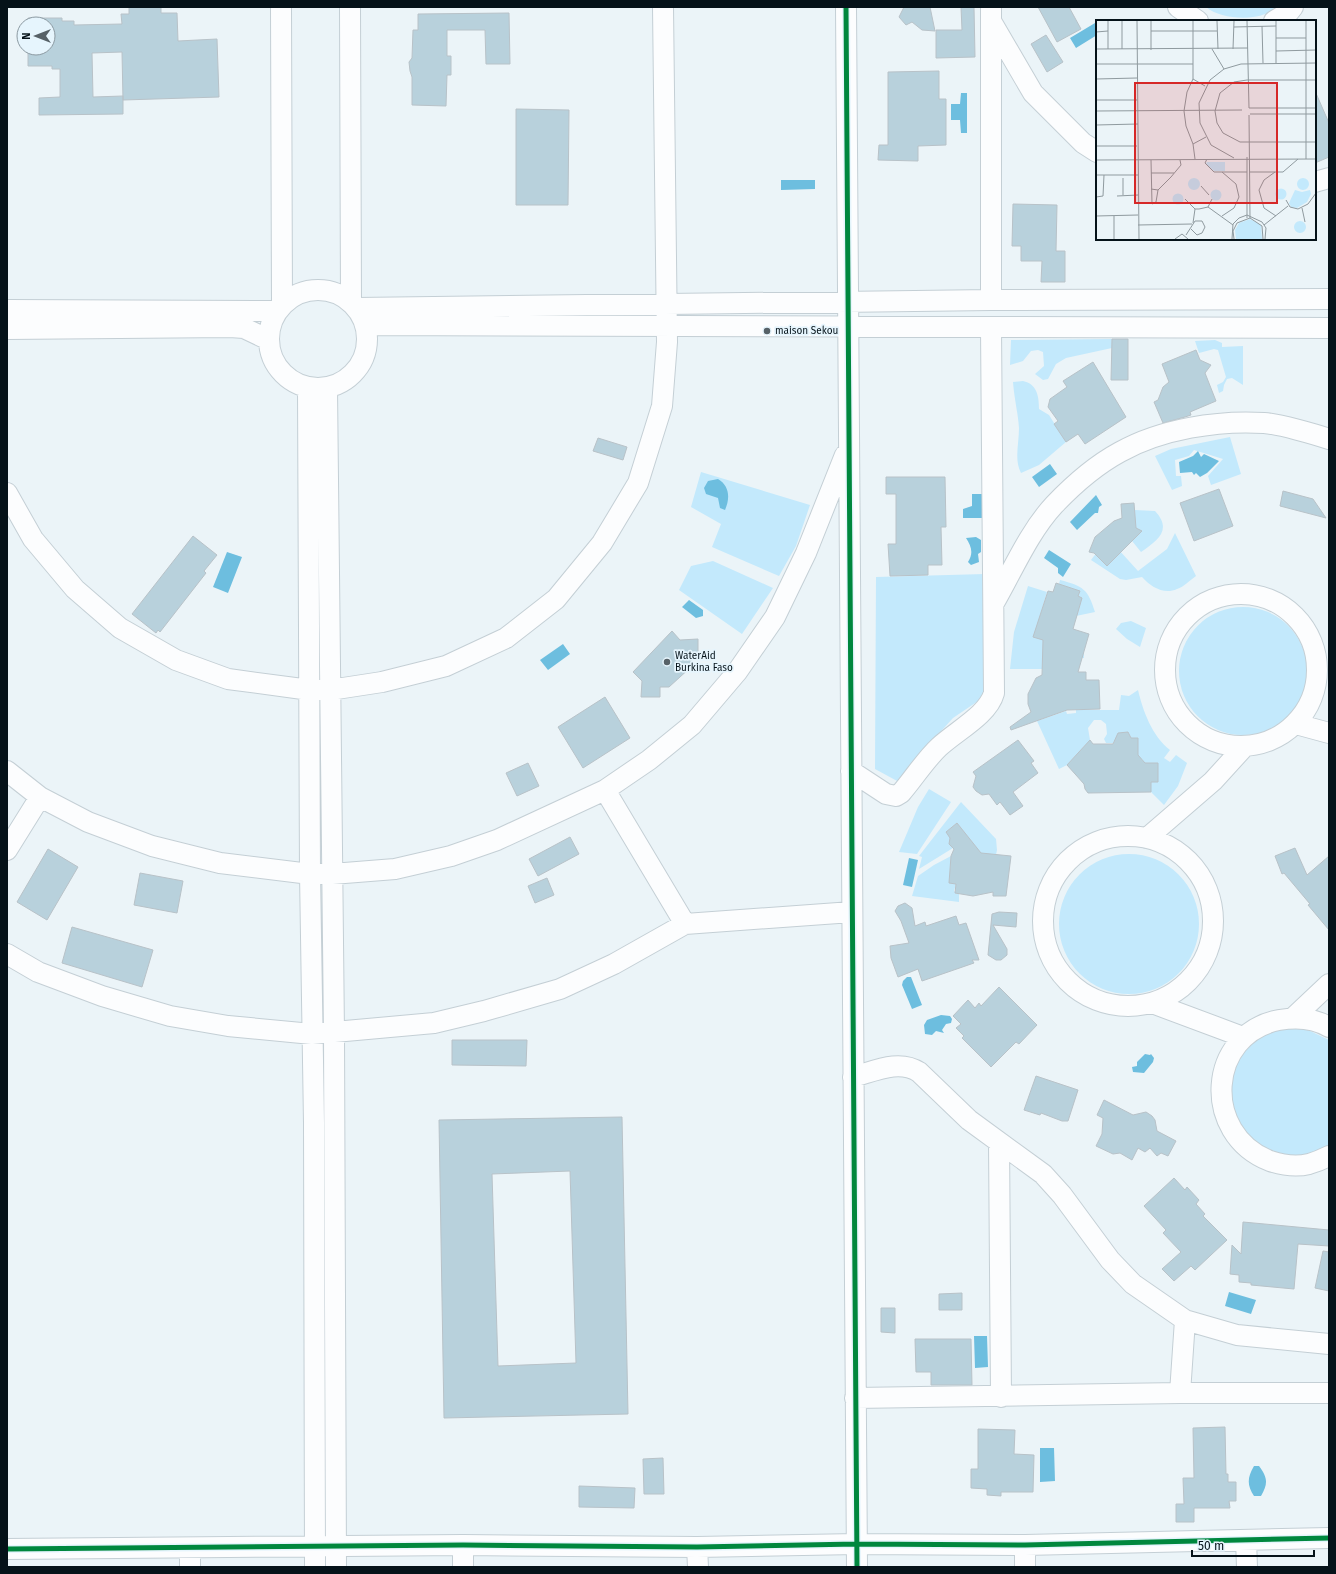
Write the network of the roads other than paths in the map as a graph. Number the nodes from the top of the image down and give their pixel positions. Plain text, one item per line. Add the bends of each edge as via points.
1 (281, 7) edge
2 (350, 7) edge
3 (663, 7) edge
4 (846, 7) edge
5 (1178, 7) edge
6 (1293, 7) edge
7 (991, 14) edge
8 (1197, 20) edge
9 (1276, 20) edge
10 (1096, 151) edge
11 (1329, 178) edge
12 (1316, 182) edge
13 (1329, 299) edge
14 (991, 300) junction
15 (848, 303) junction
16 (667, 304) junction
17 (279, 308) junction
18 (7, 310) edge
19 (358, 312) junction
20 (667, 325) junction
21 (849, 327) junction
22 (991, 328) junction
23 (1329, 328) edge
24 (7, 329) edge
25 (269, 340) junction
26 (318, 388) junction
27 (1329, 439) edge
28 (849, 444) junction
29 (7, 493) edge
30 (994, 602) junction
31 (310, 690) junction
32 (330, 690) junction
33 (1296, 724) junction
34 (1329, 733) edge
35 (1244, 747) junction
36 (7, 771) edge
37 (851, 771) junction
38 (605, 790) junction
39 (40, 797) junction
40 (1147, 838) junction
41 (7, 850) edge
42 (310, 874) junction
43 (332, 874) junction
44 (852, 912) junction
45 (685, 924) junction
46 (7, 954) edge
47 (1329, 984) edge
48 (1152, 1003) junction
49 (1294, 1017) junction
50 (1329, 1027) edge
51 (334, 1033) junction
52 (312, 1034) junction
53 (1244, 1037) junction
54 (853, 1077) junction
55 (999, 1142) junction
56 (1329, 1156) edge
57 (314, 1220) junction
58 (334, 1220) junction
59 (1185, 1320) junction
60 (314, 1326) junction
61 (335, 1326) junction
62 (1329, 1344) edge
63 (1180, 1393) junction
64 (1329, 1393) edge
65 (1001, 1397) junction
66 (855, 1398) junction
67 (1329, 1538) edge
68 (1246, 1540) junction
69 (857, 1544) junction
70 (463, 1545) junction
71 (1025, 1545) junction
72 (336, 1546) junction
73 (697, 1547) junction
74 (7, 1549) edge
75 (190, 1557) edge
76 (315, 1557) edge
77 (336, 1567) edge
78 (463, 1567) edge
79 (698, 1567) edge
80 (857, 1567) edge
81 (1025, 1567) edge
82 (1247, 1567) edge

1 - 17 street
2 - 19 street
3 - 16 street
4 - 15 street
5 - 8 street
6 - 9 street
7 - 10 street via 1033,92 1083,143
7 - 14 street
11 - 12 street
13 - 14 street
14 - 15 street
15 - 16 street
15 - 21 street
16 - 19 street
16 - 20 street
17 - 18 street
17 - 19 street via 301,293 324,290 338,294
17 - 25 street via 271,325
19 - 20 street
19 - 26 street via 367,338 360,365 352,376 340,384
20 - 21 street
20 - 32 street via 662,406 638,483 602,542 556,598 506,638 446,666 382,682
21 - 22 street
21 - 28 street
22 - 23 street
22 - 30 street
24 - 25 street via 230,327 244,328
25 - 26 street via 271,353 284,376 296,384
26 - 31 street
26 - 32 street
27 - 30 street via 1265,423 1206,425 1171,431 1121,452 1081,479 1053,506 1033,534
28 - 37 street
28 - 38 street via 803,560 775,617 738,672 692,725 649,760
29 - 31 street via 38,544 75,589 120,628 176,660 228,679
30 - 37 street via 994,693 986,708 939,747 896,796 886,794
31 - 32 street
31 - 42 street
32 - 43 street
33 - 34 street
33 - 35 street via 1263,744
33 - 35 street via 1311,702 1317,676 1315,649 1303,625 1285,606 1261,595 1235,593 1209,599 1187,614 1172,636 1164,661 1166,688 1176,712 1194,732 1218,744
35 - 40 street via 1213,782
36 - 39 street
37 - 44 street
38 - 43 street via 498,840 451,856 395,869
38 - 45 street
39 - 41 street
39 - 42 street via 88,822 152,846 220,864
40 - 48 street via 1173,849 1194,867 1207,891 1213,919 1209,946 1197,972 1177,991
40 - 48 street via 1119,836 1092,844 1068,860 1052,883 1043,910 1044,938 1054,965 1072,987 1097,1001 1124,1007
42 - 43 street
42 - 52 street
43 - 51 street
44 - 45 street
44 - 54 street
45 - 51 street via 614,964 560,988 434,1023
46 - 52 street via 38,972 102,996 170,1016 228,1026
47 - 49 street
48 - 53 street
49 - 50 street via 1321,1022
49 - 53 street via 1267,1022
51 - 52 street
51 - 58 street
52 - 57 street
53 - 56 street via 1228,1059 1220,1086 1224,1113 1236,1137 1256,1155 1282,1165 1308,1164
54 - 55 street via 894,1066 911,1067 920,1072 969,1120
54 - 66 street
55 - 59 street via 1043,1174 1062,1195 1110,1260 1132,1284
55 - 65 street
57 - 58 street
57 - 60 street
58 - 61 street
59 - 62 street via 1237,1335
59 - 63 street
60 - 61 street
60 - 76 street
61 - 72 street
63 - 64 street
63 - 65 street
65 - 66 street
66 - 69 street
67 - 68 street
68 - 71 street
68 - 82 street
69 - 71 street
69 - 73 street
69 - 80 street
70 - 72 street
70 - 73 street
70 - 78 street
71 - 81 street
72 - 76 street
72 - 77 street
73 - 79 street
74 - 75 street
75 - 76 street

